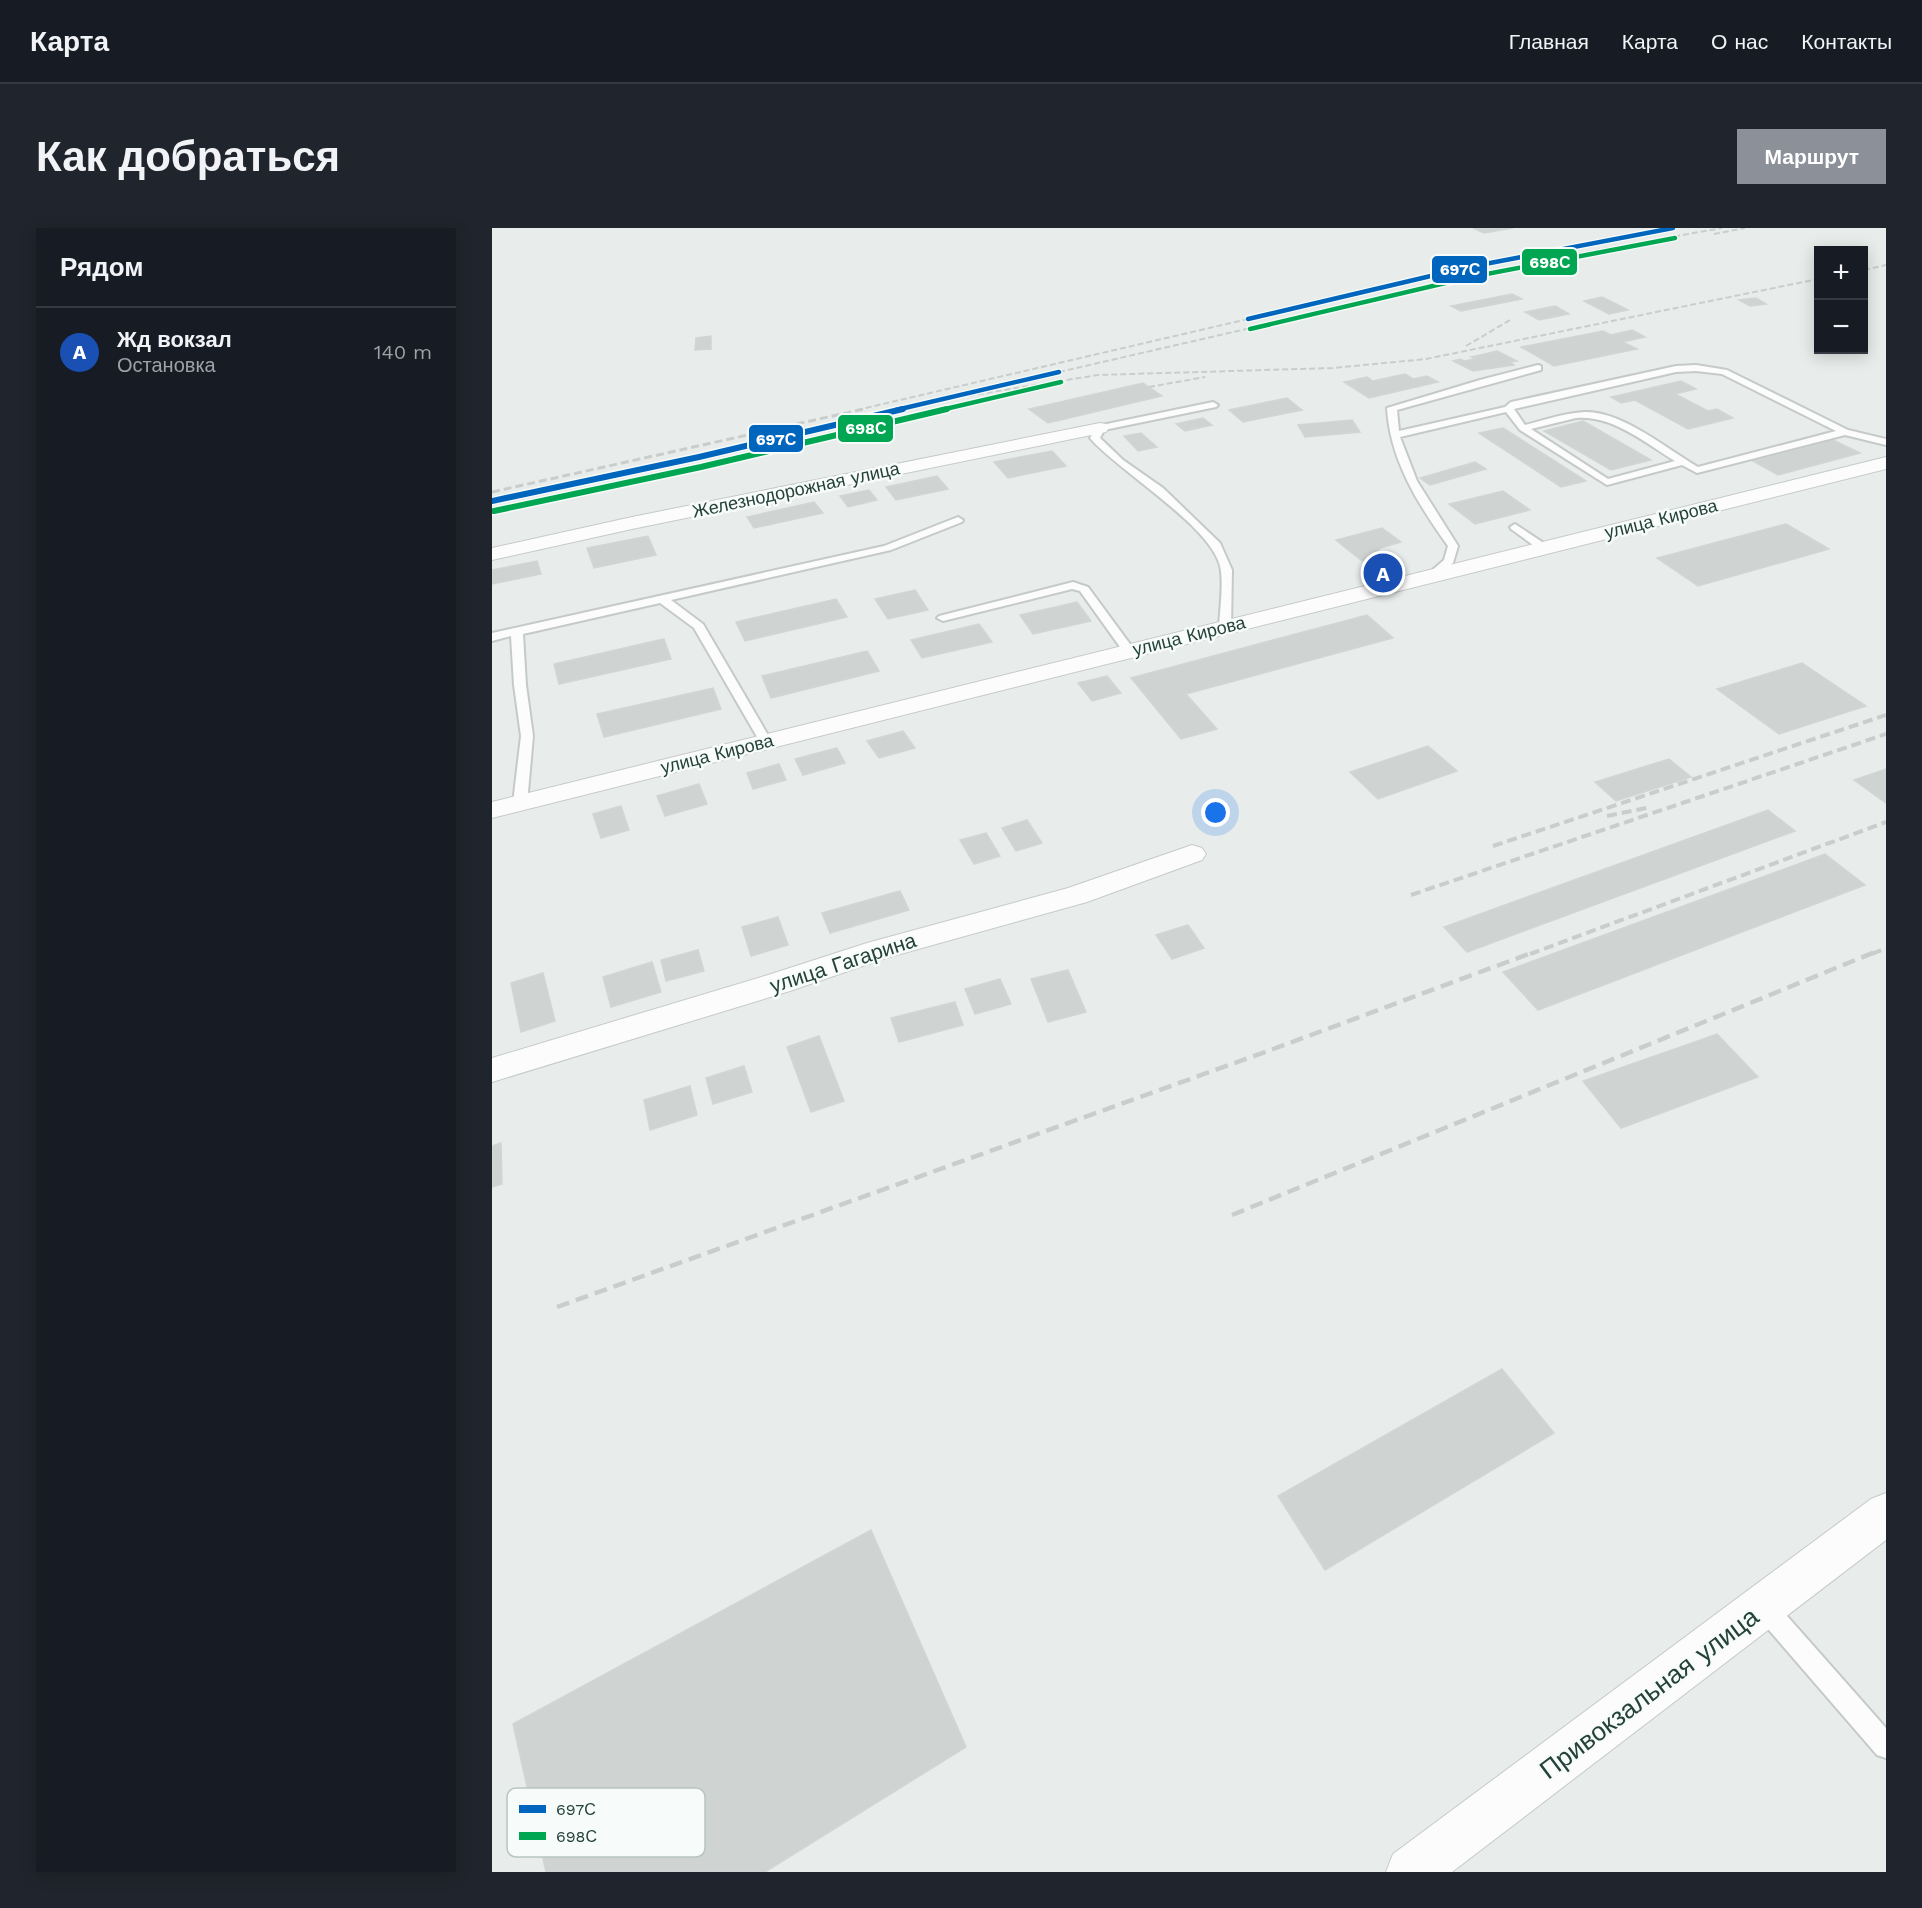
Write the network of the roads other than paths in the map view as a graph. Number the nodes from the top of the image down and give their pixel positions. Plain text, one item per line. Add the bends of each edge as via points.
1 (1538, 368) dead end
2 (1213, 405) dead end
3 (1509, 409) junction
4 (1100, 428) junction
5 (1523, 428) junction
6 (1845, 432) junction
7 (1395, 435) junction
8 (1886, 442) edge
9 (1683, 462) junction
10 (1886, 463) edge
11 (958, 520) dead end
12 (1515, 527) dead end
13 (1544, 548) junction
14 (492, 554) edge
15 (1431, 576) junction
16 (662, 599) junction
17 (943, 618) dead end
18 (1225, 627) junction
19 (517, 631) junction
20 (492, 637) edge
21 (1129, 651) junction
22 (766, 742) junction
23 (520, 803) junction
24 (492, 810) edge
25 (1192, 854) dead end
26 (492, 1070) edge
27 (1886, 1514) edge
28 (1763, 1606) junction
29 (1886, 1746) edge
30 (1411, 1872) edge

1 - 7 lane via 1494,376 1392,408
2 - 4 lane
3 - 5 lane
3 - 6 lane via 1511,405 1696,368 1724,372
3 - 7 lane
4 - 14 street, Железнодорожная улица
4 - 18 lane via 1095,438 1159,490 1216,545 1227,570
5 - 9 lane via 1579,416 1602,417
5 - 9 lane via 1607,482
6 - 8 lane
6 - 9 lane via 1696,470
7 - 15 lane via 1430,514 1454,546 1449,561
10 - 13 street, улица Кирова
11 - 16 lane via 887,548
12 - 13 lane
13 - 15 street, улица Кирова
15 - 18 street, улица Кирова
16 - 19 lane
16 - 22 lane via 699,626
17 - 21 lane via 1073,585 1084,589
18 - 21 street, улица Кирова
19 - 20 lane
19 - 23 lane via 527,736
21 - 22 street, улица Кирова
22 - 23 street, улица Кирова
23 - 24 street, улица Кирова
25 - 26 street, улица Гагарина via 1077,895 877,950
27 - 28 street, Привокзальная улица
28 - 29 lane
28 - 30 street, Привокзальная улица

